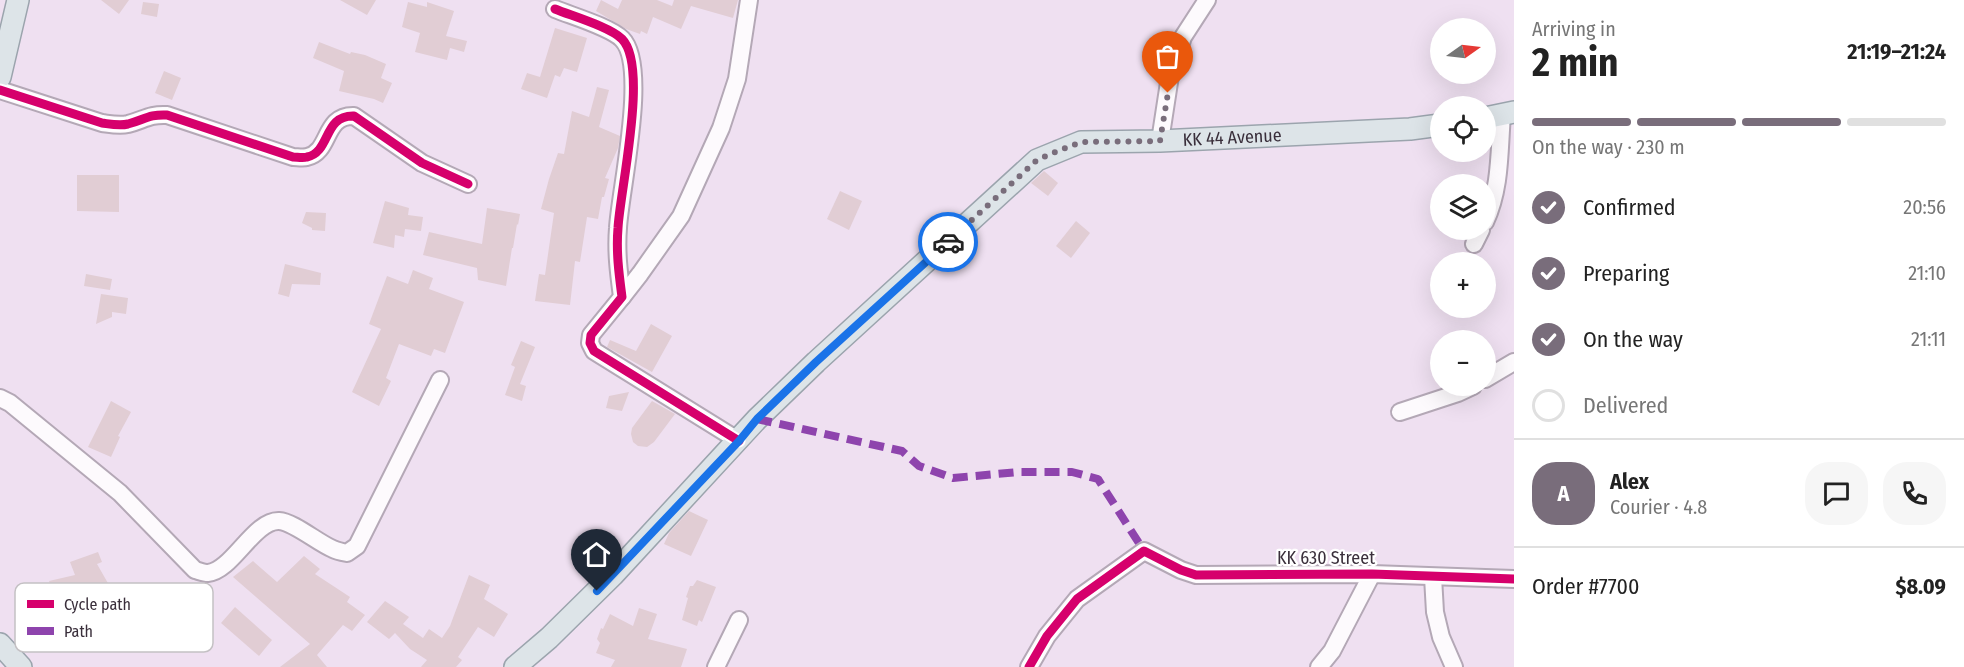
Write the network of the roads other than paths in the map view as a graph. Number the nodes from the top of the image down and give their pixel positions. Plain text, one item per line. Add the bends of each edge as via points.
1 (18, 0) edge
2 (749, 0) edge
3 (1207, 0) edge
4 (555, 9) dead end
5 (0, 77) edge
6 (0, 90) edge
7 (1500, 115) edge
8 (1430, 126) edge
9 (1160, 141) junction
10 (468, 184) dead end
11 (1496, 191) edge
12 (622, 297) junction
13 (1514, 362) edge
14 (1496, 373) edge
15 (440, 381) dead end
16 (1449, 396) edge
17 (0, 398) edge
18 (1400, 412) dead end
19 (739, 441) junction
20 (1372, 574) junction
21 (1433, 577) junction
22 (1514, 579) edge
23 (739, 620) dead end
24 (0, 644) edge
25 (21, 667) edge
26 (514, 667) edge
27 (716, 667) edge
28 (1029, 667) edge
29 (1319, 667) edge
30 (1454, 667) edge

1 - 5 main road
2 - 12 street via 737,79 721,128 681,216
3 - 9 street via 1182,37 1170,76
4 - 12 street via 606,29 622,38 630,51 632,118 616,250
6 - 10 street via 115,125 153,114 167,115 293,157 308,157 319,150 336,120 354,116 422,163
7 - 11 street
8 - 9 main road, KK 44 Avenue
9 - 19 main road, KK 44 Avenue via 1081,142 1037,160 816,362
12 - 19 street via 591,335 594,351
13 - 14 street
15 - 17 street via 357,546 346,553 334,550 279,521 255,534 221,568 209,573 195,570 120,493
16 - 18 street
19 - 26 main road, KK 44 Avenue via 613,575
20 - 21 street, KK 630 Street
20 - 28 street, KK 630 Street via 1196,575 1144,551 1077,599 1047,636
20 - 29 street via 1332,651
21 - 22 street, KK 630 Street
21 - 30 street via 1435,612
23 - 27 street
24 - 25 main road

